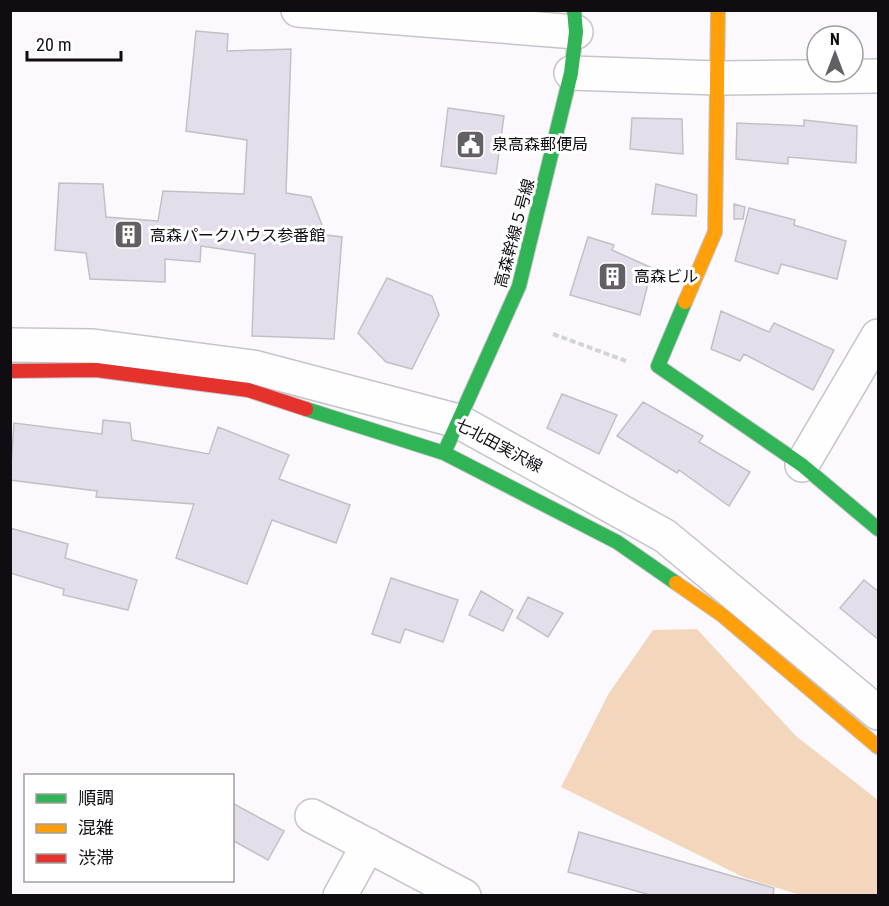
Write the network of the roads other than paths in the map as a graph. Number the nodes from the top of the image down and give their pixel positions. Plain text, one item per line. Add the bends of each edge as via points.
1 (298, 10) edge
2 (718, 10) edge
3 (575, 21) edge
4 (571, 73) junction
5 (879, 76) edge
6 (717, 78) junction
7 (879, 336) edge
8 (10, 345) edge
9 (10, 371) edge
10 (458, 421) junction
11 (444, 453) junction
12 (802, 465) junction
13 (879, 529) edge
14 (879, 713) edge
15 (879, 747) edge
16 (312, 816) dead end
17 (368, 845) junction
18 (340, 896) edge
19 (464, 896) edge

1 - 3 street
2 - 6 street
3 - 4 street, 高森幹線５号線
4 - 6 street
4 - 10 street, 高森幹線５号線 via 519,286
5 - 6 street
6 - 12 street via 716,232 658,366
7 - 12 street
8 - 10 street, 七北田実沢線 via 93,346 253,367
9 - 11 street via 96,370 248,390
10 - 11 street, 高森幹線５号線
10 - 14 street, 七北田実沢線 via 665,536
11 - 15 street via 617,542 722,615
12 - 13 street
16 - 17 street
17 - 18 street
17 - 19 street

